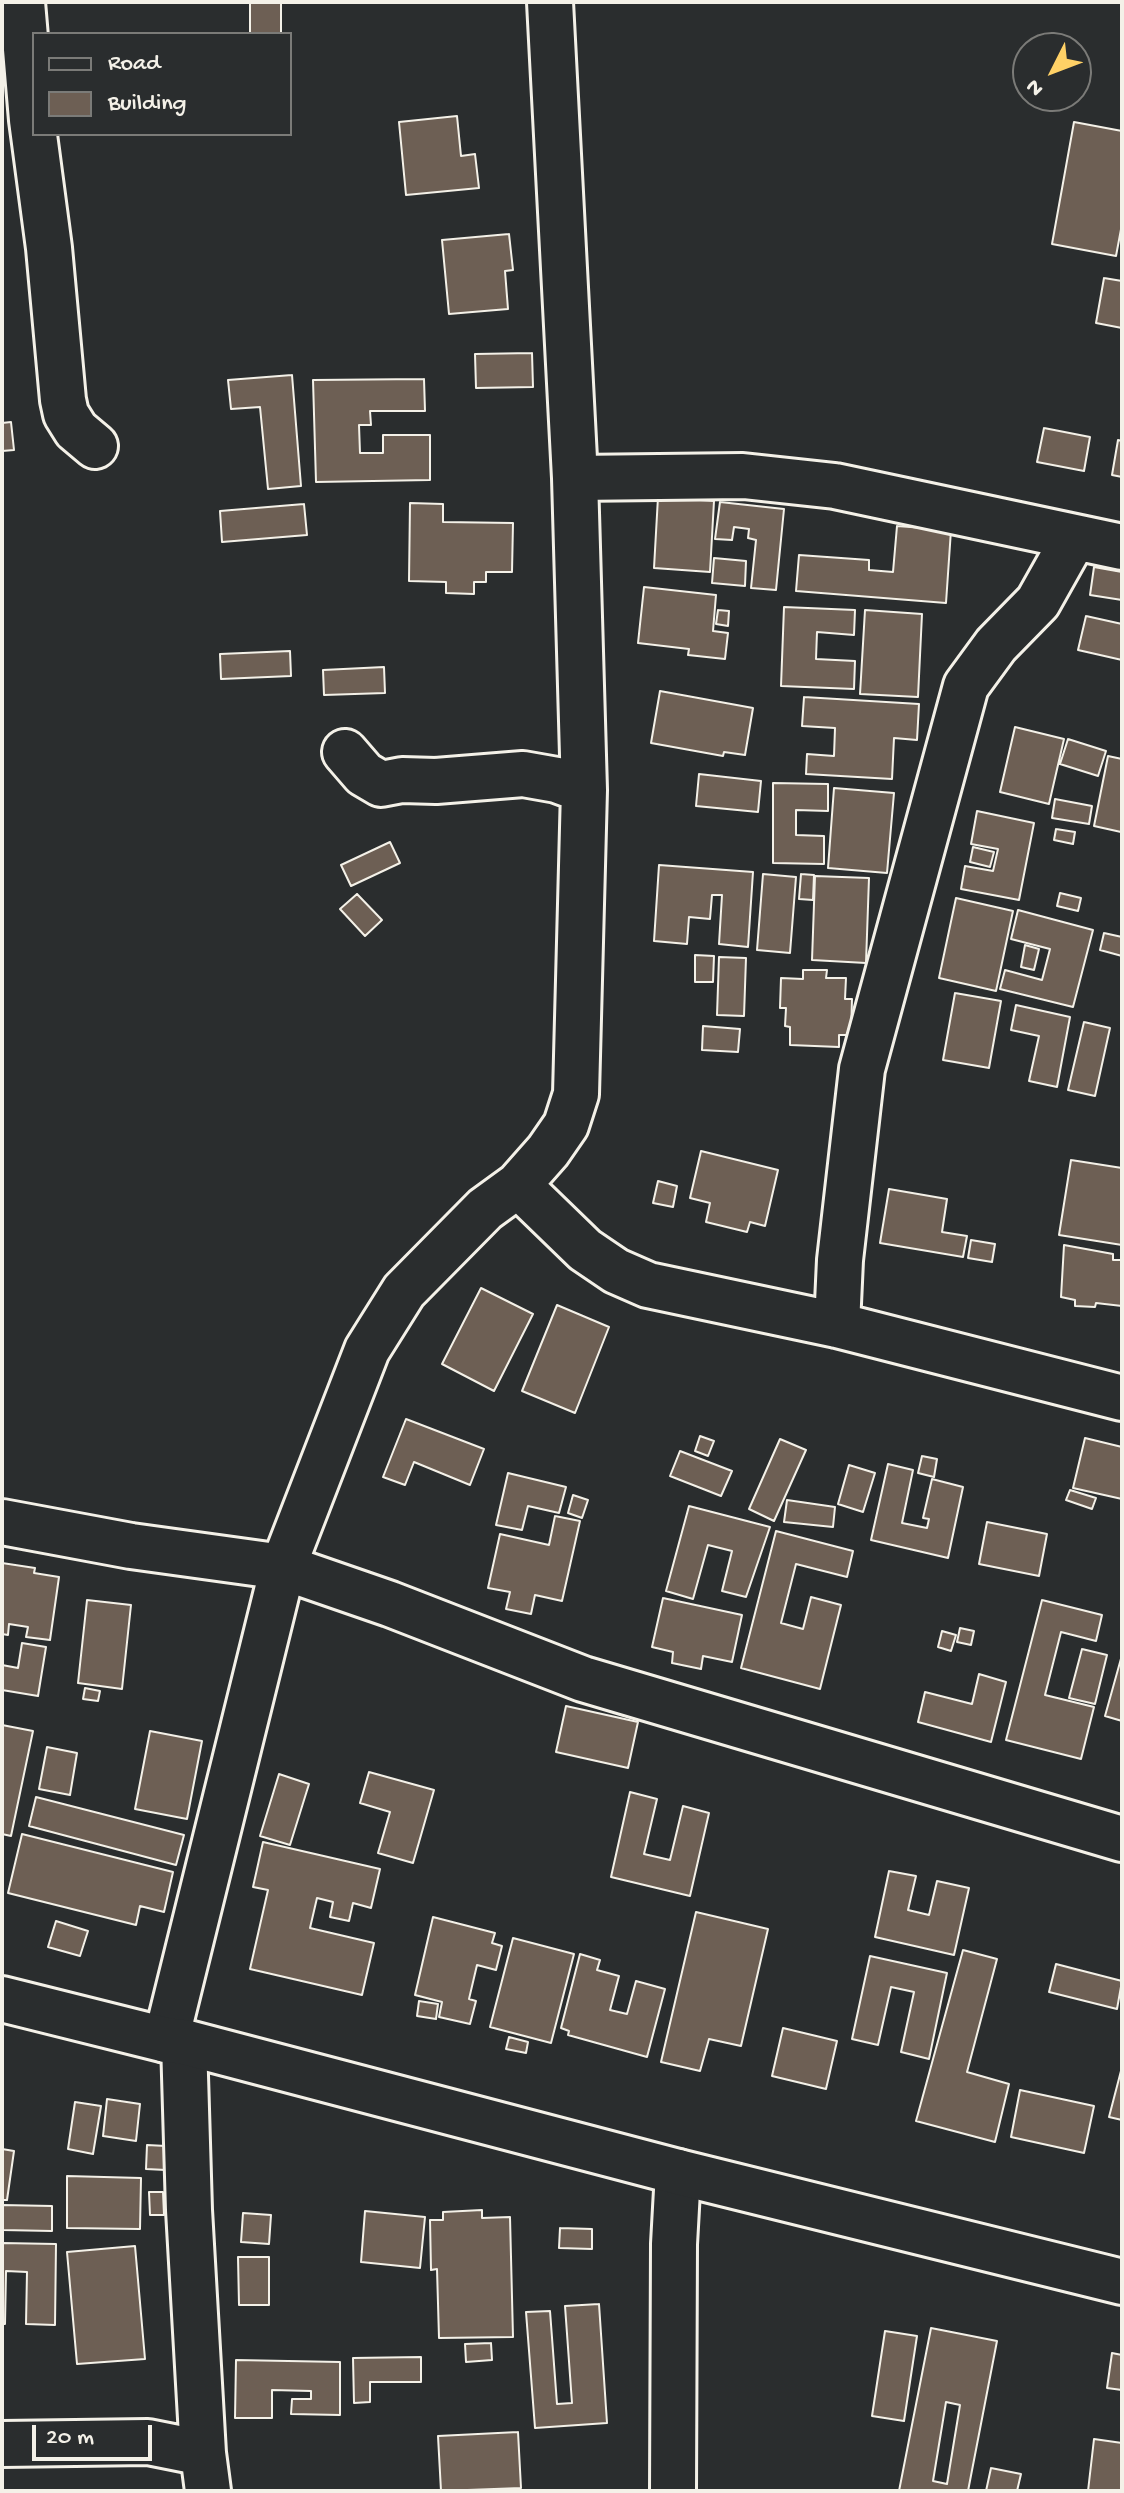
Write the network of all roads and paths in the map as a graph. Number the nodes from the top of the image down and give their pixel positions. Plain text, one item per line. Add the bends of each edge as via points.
1 (22, 2) edge
2 (550, 2) edge
3 (32, 120) edge
4 (34, 136) edge
5 (95, 446) dead end
6 (575, 478) junction
7 (1074, 538) junction
8 (1122, 547) edge
9 (345, 752) dead end
10 (584, 790) junction
11 (518, 1185) junction
12 (837, 1325) junction
13 (1122, 1398) edge
14 (2, 1522) edge
15 (283, 1567) junction
16 (1122, 1839) edge
17 (2, 1999) edge
18 (175, 2041) junction
19 (678, 2172) junction
20 (1122, 2282) edge
21 (2, 2444) edge
22 (205, 2472) edge
23 (673, 2491) edge

1 - 3 street
2 - 6 street
4 - 5 street via 63,400 76,430
6 - 7 street via 743,476 835,486
6 - 10 street
7 - 8 street
7 - 12 street via 1038,602 966,686 862,1069
9 - 10 street via 381,784 523,774
10 - 11 street via 576,1094 566,1125
11 - 12 street via 585,1250 616,1271 648,1285
11 - 15 street via 485,1209 404,1291 367,1350
12 - 13 street
14 - 15 street
15 - 16 street via 583,1679
15 - 18 street
17 - 18 street
18 - 19 street
18 - 22 street
19 - 20 street
19 - 23 street
21 - 22 street via 148,2442

